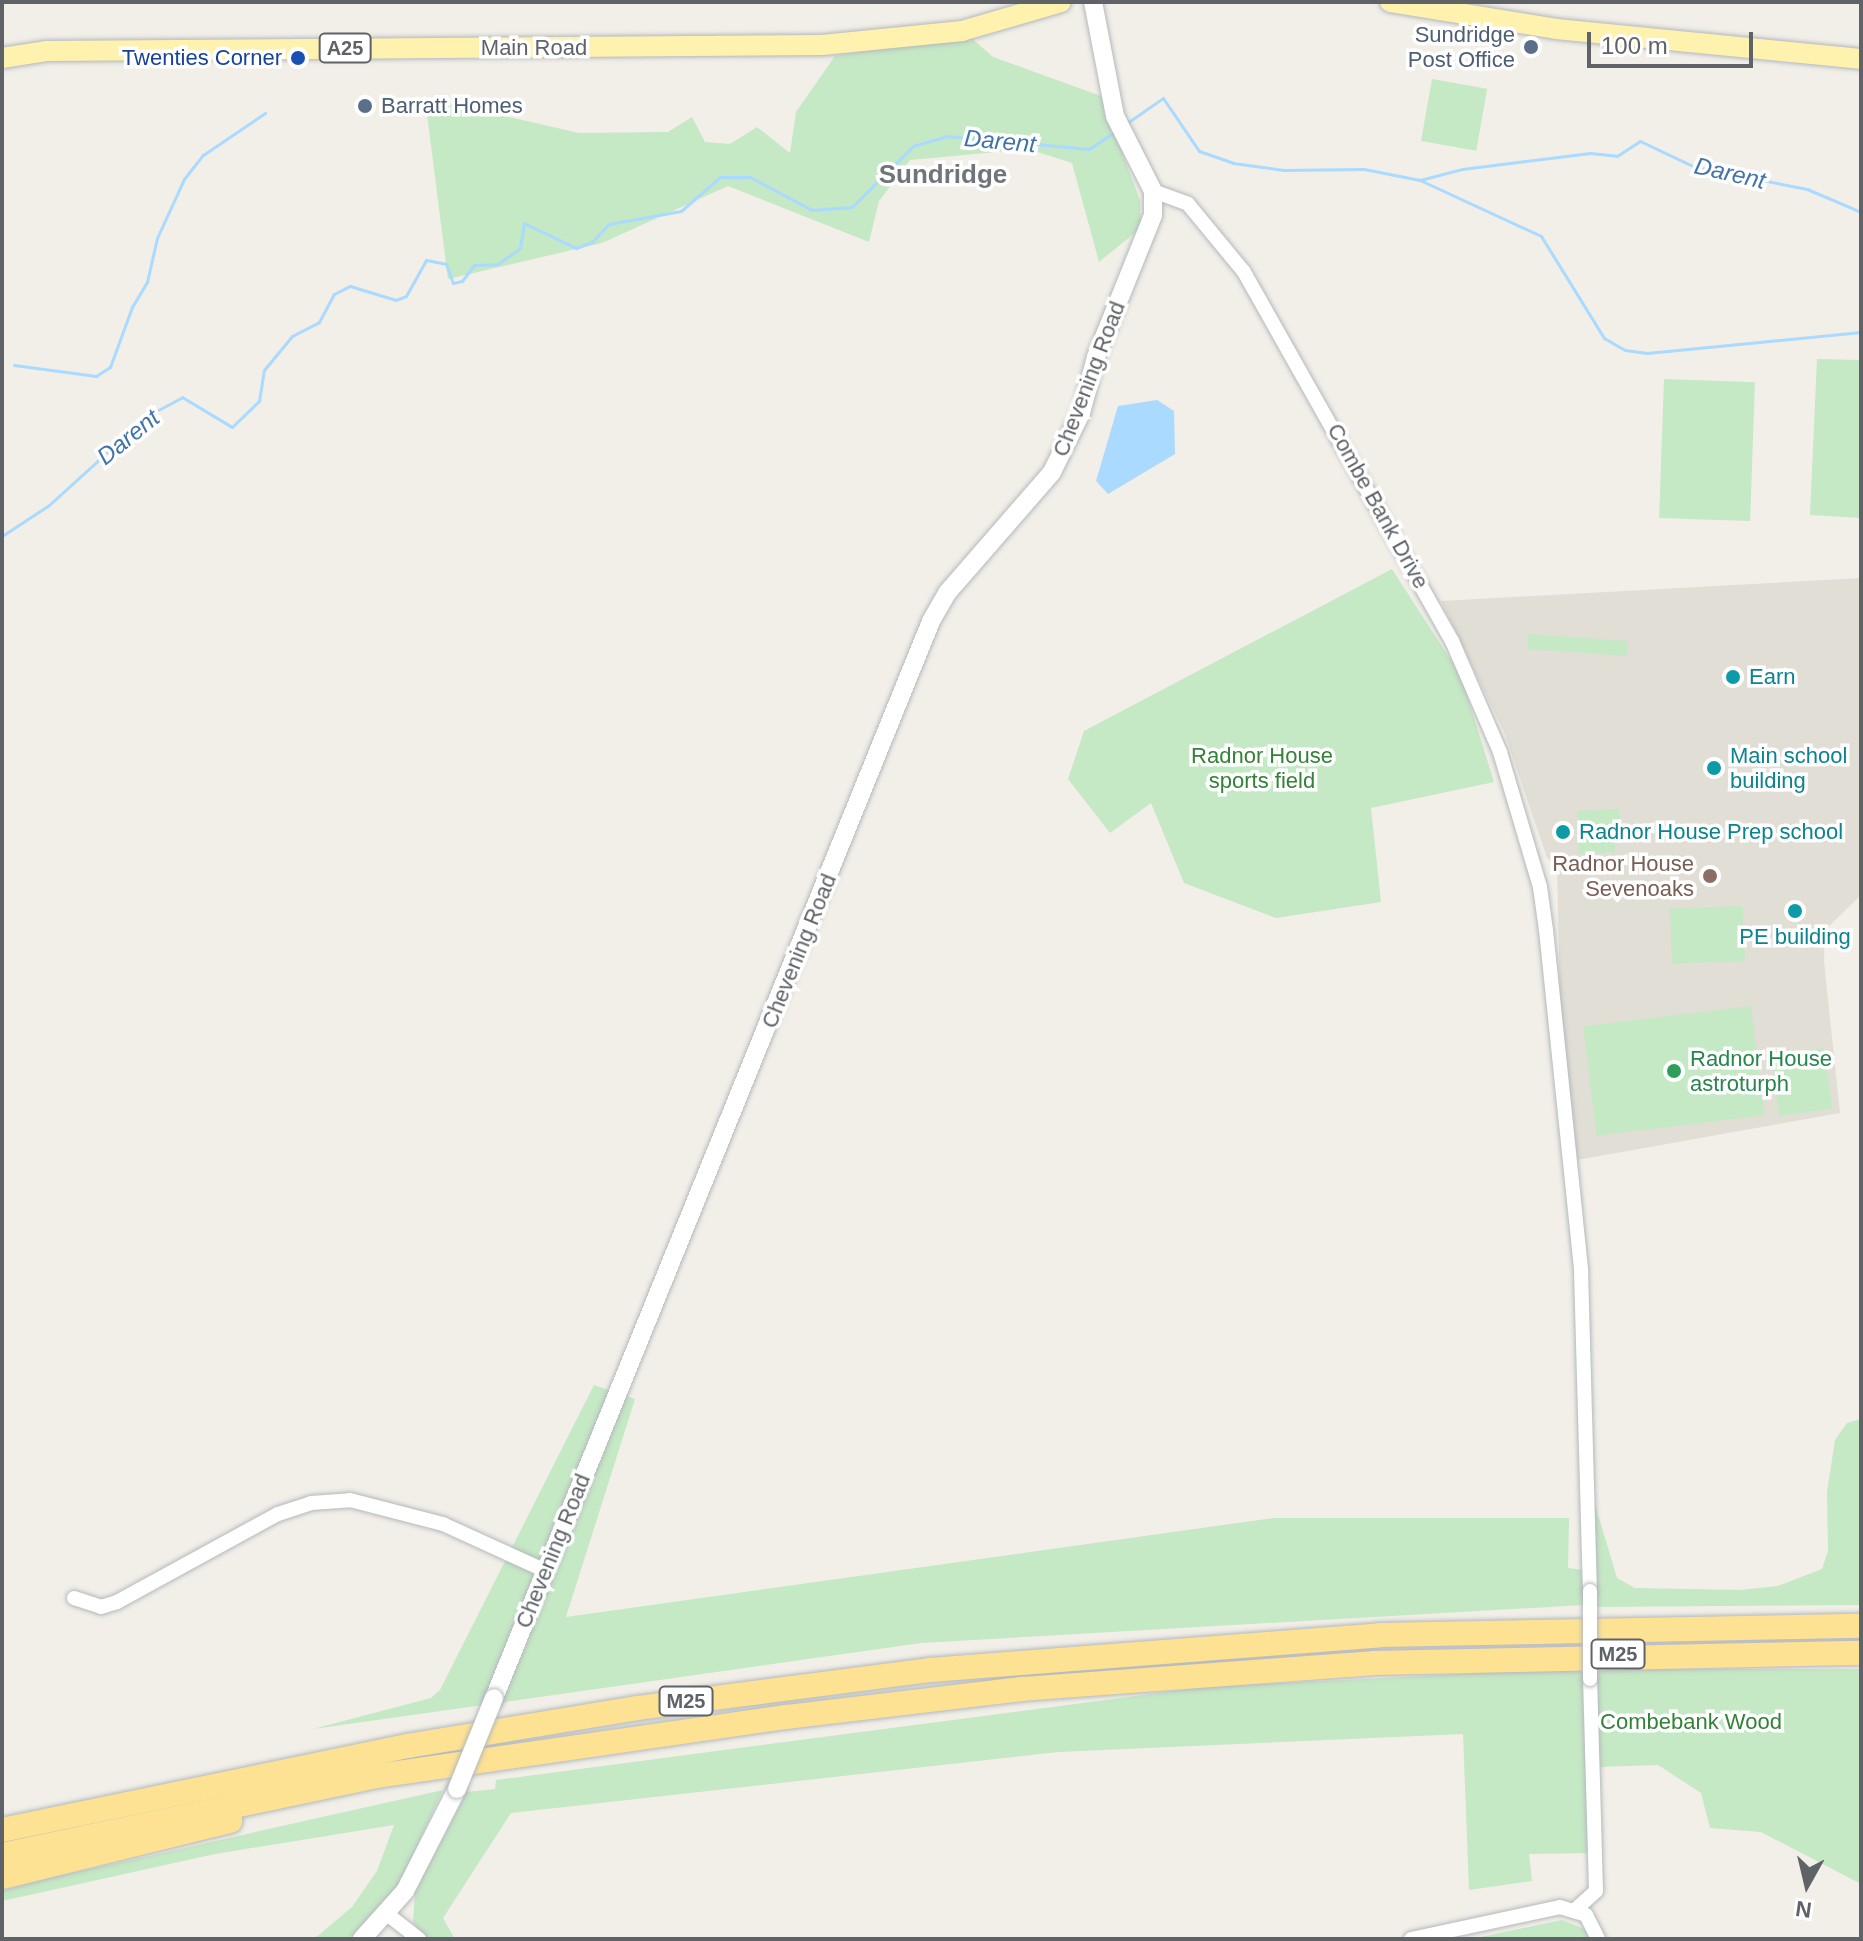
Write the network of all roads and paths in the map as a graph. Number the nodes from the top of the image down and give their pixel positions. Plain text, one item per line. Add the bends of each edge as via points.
1 (1061, 2) edge
2 (1093, 2) edge
3 (1390, 2) edge
4 (2, 58) edge
5 (1861, 59) edge
6 (1153, 191) junction
7 (544, 1570) junction
8 (74, 1598) dead end
9 (1861, 1626) edge
10 (1861, 1653) edge
11 (438, 1771) junction
12 (2, 1830) edge
13 (2, 1855) edge
14 (2, 1877) edge
15 (1596, 1891) junction
16 (1576, 1909) junction
17 (387, 1914) junction
18 (1596, 1933) edge
19 (362, 1939) edge
20 (419, 1939) edge
21 (1411, 1939) edge

1 - 4 main road, Main Road / A25 via 962,31 822,45 47,51
2 - 6 main road via 1115,116
3 - 5 main road via 1518,25
6 - 7 main road, Chevening Road via 1149,225 1096,357 1081,413 1052,472 947,593 921,644
6 - 15 street, Combe Bank Drive, bridge via 1188,204 1244,272 1371,491 1452,641 1500,752 1535,866 1581,1271
7 - 8 street via 443,1524 350,1500 311,1503 278,1514 117,1602 101,1607
7 - 17 main road, Chevening Road, bridge via 457,1789 420,1867
9 - 12 highway, M25 via 1393,1635 929,1670 438,1740
10 - 11 highway, M25 via 1478,1658 1140,1678 787,1717
11 - 13 highway, M25 via 255,1799
11 - 14 highway, M25
15 - 16 street
15 - 18 street, Combe Bank Drive
16 - 18 street
16 - 21 street via 1545,1909
17 - 19 main road, Chevening Road
17 - 20 street

